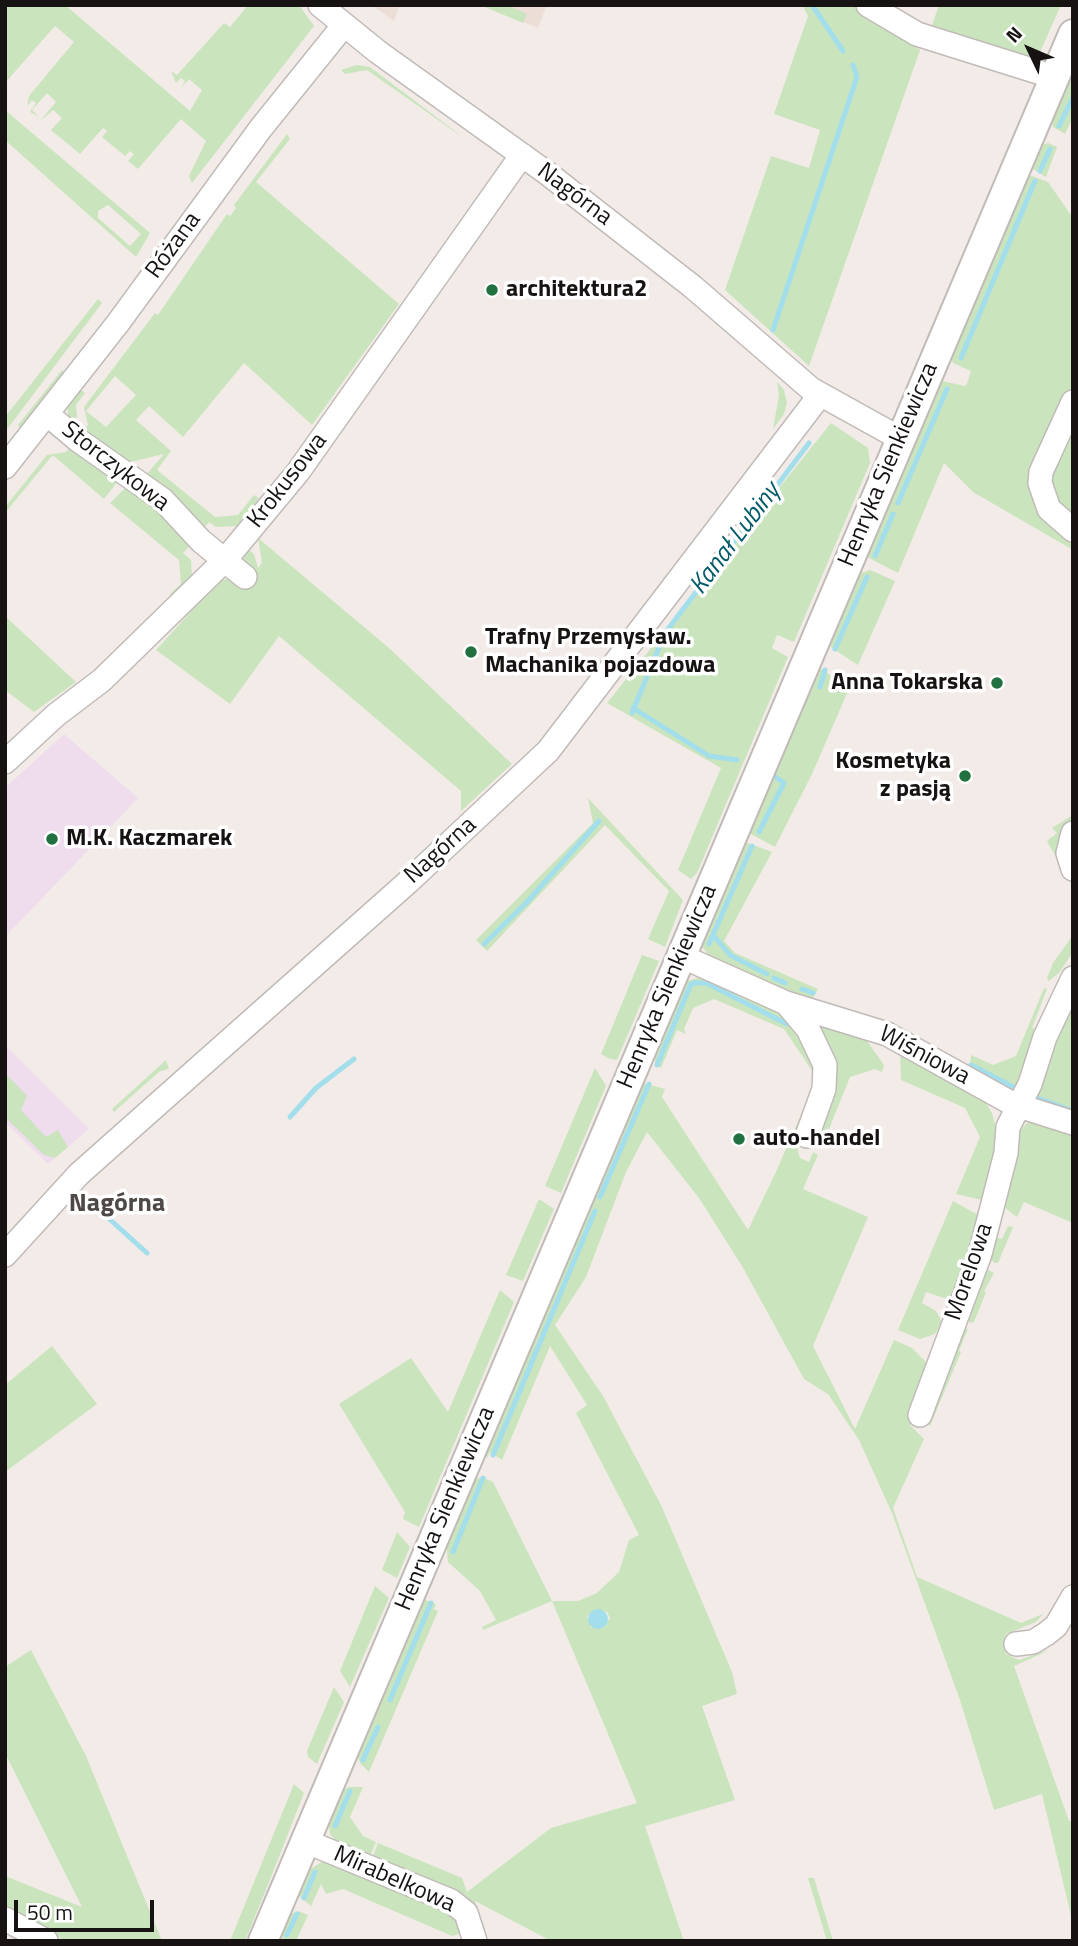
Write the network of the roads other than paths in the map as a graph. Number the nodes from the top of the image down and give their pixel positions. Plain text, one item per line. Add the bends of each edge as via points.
1 (320, 5) edge
2 (868, 5) edge
3 (344, 25) junction
4 (1073, 34) edge
5 (1054, 77) junction
6 (522, 155) junction
7 (820, 395) junction
8 (1073, 402) edge
9 (47, 414) junction
10 (901, 439) junction
11 (5, 467) edge
12 (1073, 530) edge
13 (225, 561) junction
14 (245, 577) dead end
15 (5, 762) edge
16 (1073, 833) edge
17 (1073, 869) edge
18 (681, 956) junction
19 (1073, 978) edge
20 (786, 1003) junction
21 (1013, 1116) junction
22 (1073, 1123) edge
23 (807, 1136) dead end
24 (5, 1255) edge
25 (920, 1415) dead end
26 (1073, 1597) edge
27 (1016, 1644) dead end
28 (306, 1841) junction
29 (5, 1919) edge
30 (474, 1936) edge
31 (46, 1941) edge
32 (263, 1941) edge

1 - 3 street, Nagórna
2 - 5 street via 917,34
3 - 6 street, Nagórna
3 - 9 street, Różana
4 - 5 street, Henryka Sienkiewicza
5 - 10 street, Henryka Sienkiewicza
6 - 7 street, Nagórna via 693,287
6 - 13 street, Krokusowa via 298,472
7 - 10 street, Nagórna
7 - 24 street, Nagórna via 548,751 72,1181
8 - 12 street via 1041,472 1049,509
9 - 11 street, Różana
9 - 13 street, Storczykowa via 163,500
10 - 18 street, Henryka Sienkiewicza
13 - 14 street, Storczykowa
13 - 15 street, Krokusowa via 103,680
16 - 17 street via 1068,853
18 - 20 street, Wiśniowa
18 - 28 street, Henryka Sienkiewicza
19 - 21 street, Morelowa
20 - 21 street, Wiśniowa via 887,1034 990,1092
20 - 23 street, Wiśniowa via 808,1029 825,1065 824,1089
21 - 22 street
21 - 25 street, Morelowa via 980,1254
26 - 27 street via 1056,1626 1033,1642
28 - 30 street, Mirabelkowa via 451,1901 466,1913
28 - 32 street, Henryka Sienkiewicza
29 - 31 street

